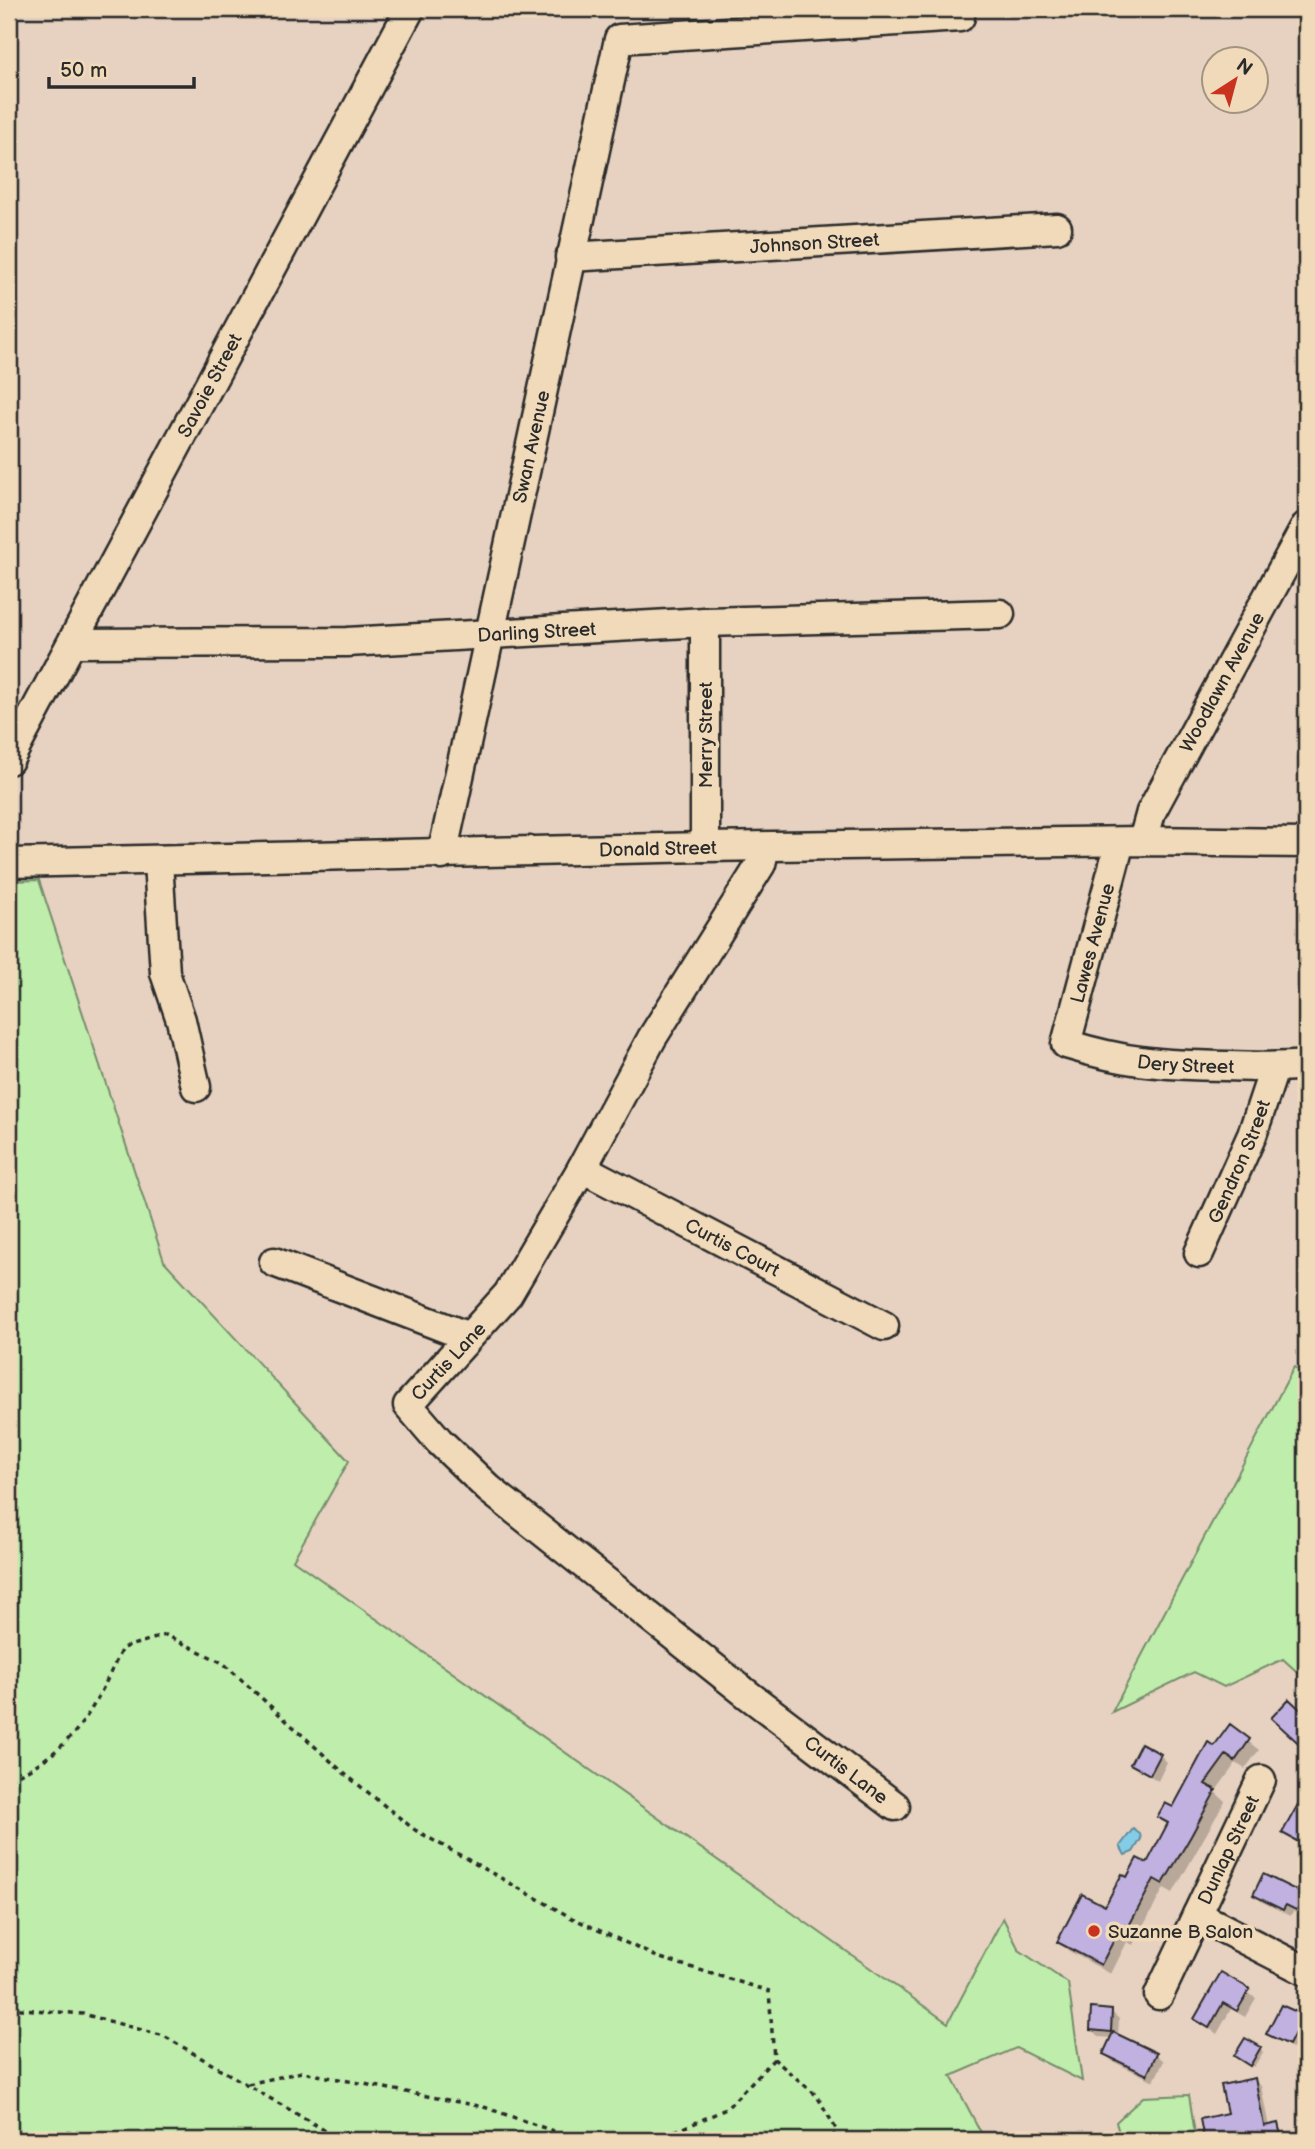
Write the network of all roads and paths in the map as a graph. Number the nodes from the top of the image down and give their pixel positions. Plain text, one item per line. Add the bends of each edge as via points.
1 (410, 9) edge
2 (960, 17) dead end
3 (1057, 228) dead end
4 (570, 257) junction
5 (1306, 526) edge
6 (1000, 614) dead end
7 (705, 622) junction
8 (488, 635) junction
9 (73, 642) junction
10 (9, 760) edge
11 (1131, 842) junction
12 (1306, 843) edge
13 (705, 847) junction
14 (765, 847) junction
15 (442, 855) junction
16 (158, 862) junction
17 (9, 863) edge
18 (1066, 1044) joint
19 (1306, 1065) edge
20 (1275, 1069) junction
21 (196, 1087) dead end
22 (582, 1167) junction
23 (1199, 1253) dead end
24 (274, 1262) dead end
25 (884, 1326) dead end
26 (468, 1337) junction
27 (9, 1779) edge
28 (1261, 1780) dead end
29 (895, 1806) dead end
30 (1197, 1915) junction
31 (1306, 1971) edge
32 (1159, 1995) dead end
33 (9, 2008) edge
34 (774, 2059) junction
35 (246, 2085) junction
36 (341, 2140) edge
37 (579, 2140) edge
38 (646, 2140) edge
39 (832, 2140) edge

1 - 9 street, Savoie Street
2 - 4 street, Swan Avenue via 619,39
3 - 4 street, Johnson Street
4 - 8 street, Swan Avenue
5 - 11 street, Woodlawn Avenue
6 - 7 street, Darling Street
7 - 8 street, Darling Street
7 - 13 street, Merry Street
8 - 9 street, Darling Street via 347,642
8 - 15 street, Swan Avenue
9 - 10 street, Savoie Street
11 - 12 street, Donald Street
11 - 14 street, Donald Street
11 - 18 street, Lawes Avenue
13 - 14 street, Donald Street
13 - 15 street, Donald Street
14 - 22 street, Curtis Lane via 761,864 652,1038
15 - 16 street, Donald Street
16 - 17 street, Donald Street
16 - 21 street via 165,973
18 - 20 street, Dery Street via 1133,1063
19 - 20 street, Dery Street
20 - 23 street, Gendron Street via 1252,1135
22 - 25 street, Curtis Court
22 - 26 street, Curtis Lane via 508,1294
24 - 26 street
26 - 29 street, Curtis Lane via 408,1405 439,1441 489,1489 567,1552
27 - 34 path via 61,1750 97,1703 122,1648 166,1635 223,1663 345,1774 415,1830 572,1917 657,1957 769,1991
28 - 30 street, Dunlap Street
30 - 31 street
30 - 32 street, Dunlap Street
33 - 35 path via 83,2014 164,2036
34 - 38 path via 726,2109
34 - 39 path via 817,2096 836,2129
35 - 36 path
35 - 37 path via 302,2072 484,2107

